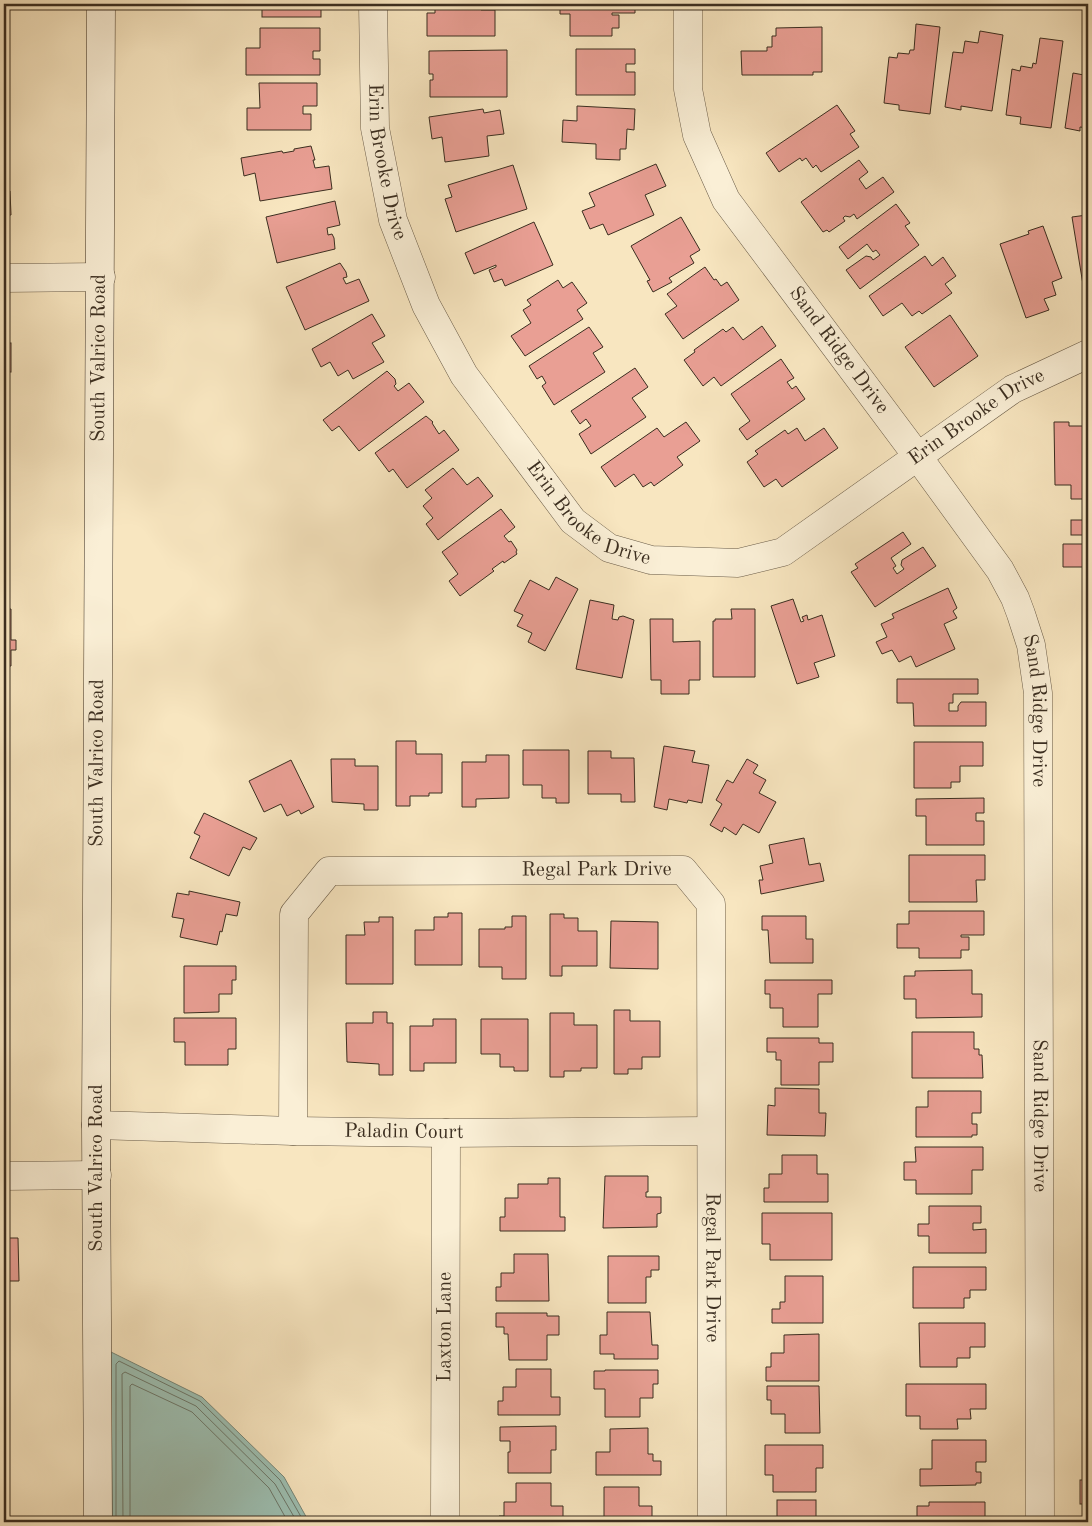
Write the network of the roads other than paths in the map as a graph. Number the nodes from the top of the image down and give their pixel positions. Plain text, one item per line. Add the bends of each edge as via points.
1 (101, 4) edge
2 (373, 4) edge
3 (688, 4) edge
4 (101, 277) junction
5 (4, 278) edge
6 (1088, 354) edge
7 (918, 457) junction
8 (96, 1125) junction
9 (293, 1131) junction
10 (710, 1131) junction
11 (446, 1132) junction
12 (97, 1175) junction
13 (4, 1176) edge
14 (98, 1522) edge
15 (445, 1522) edge
16 (712, 1522) edge
17 (1040, 1522) edge

1 - 4 street, South Valrico Road
2 - 7 street, Erin Brooke Drive via 375,128 393,220 419,288 464,375 573,521 609,548 651,560 738,563 783,552
3 - 7 street, Sand Ridge Drive via 688,89 697,135 726,200
4 - 5 street
4 - 8 street, South Valrico Road
6 - 7 street, Erin Brooke Drive via 1013,389
7 - 17 street, Sand Ridge Drive via 1008,584 1024,621 1037,677
8 - 9 street, Paladin Court
8 - 12 street, South Valrico Road
9 - 10 street, Regal Park Drive via 294,914 329,871 683,870 711,904
9 - 11 street, Paladin Court
10 - 11 street, Paladin Court
10 - 16 street, Regal Park Drive
11 - 15 street, Laxton Lane
12 - 13 street
12 - 14 street, South Valrico Road

